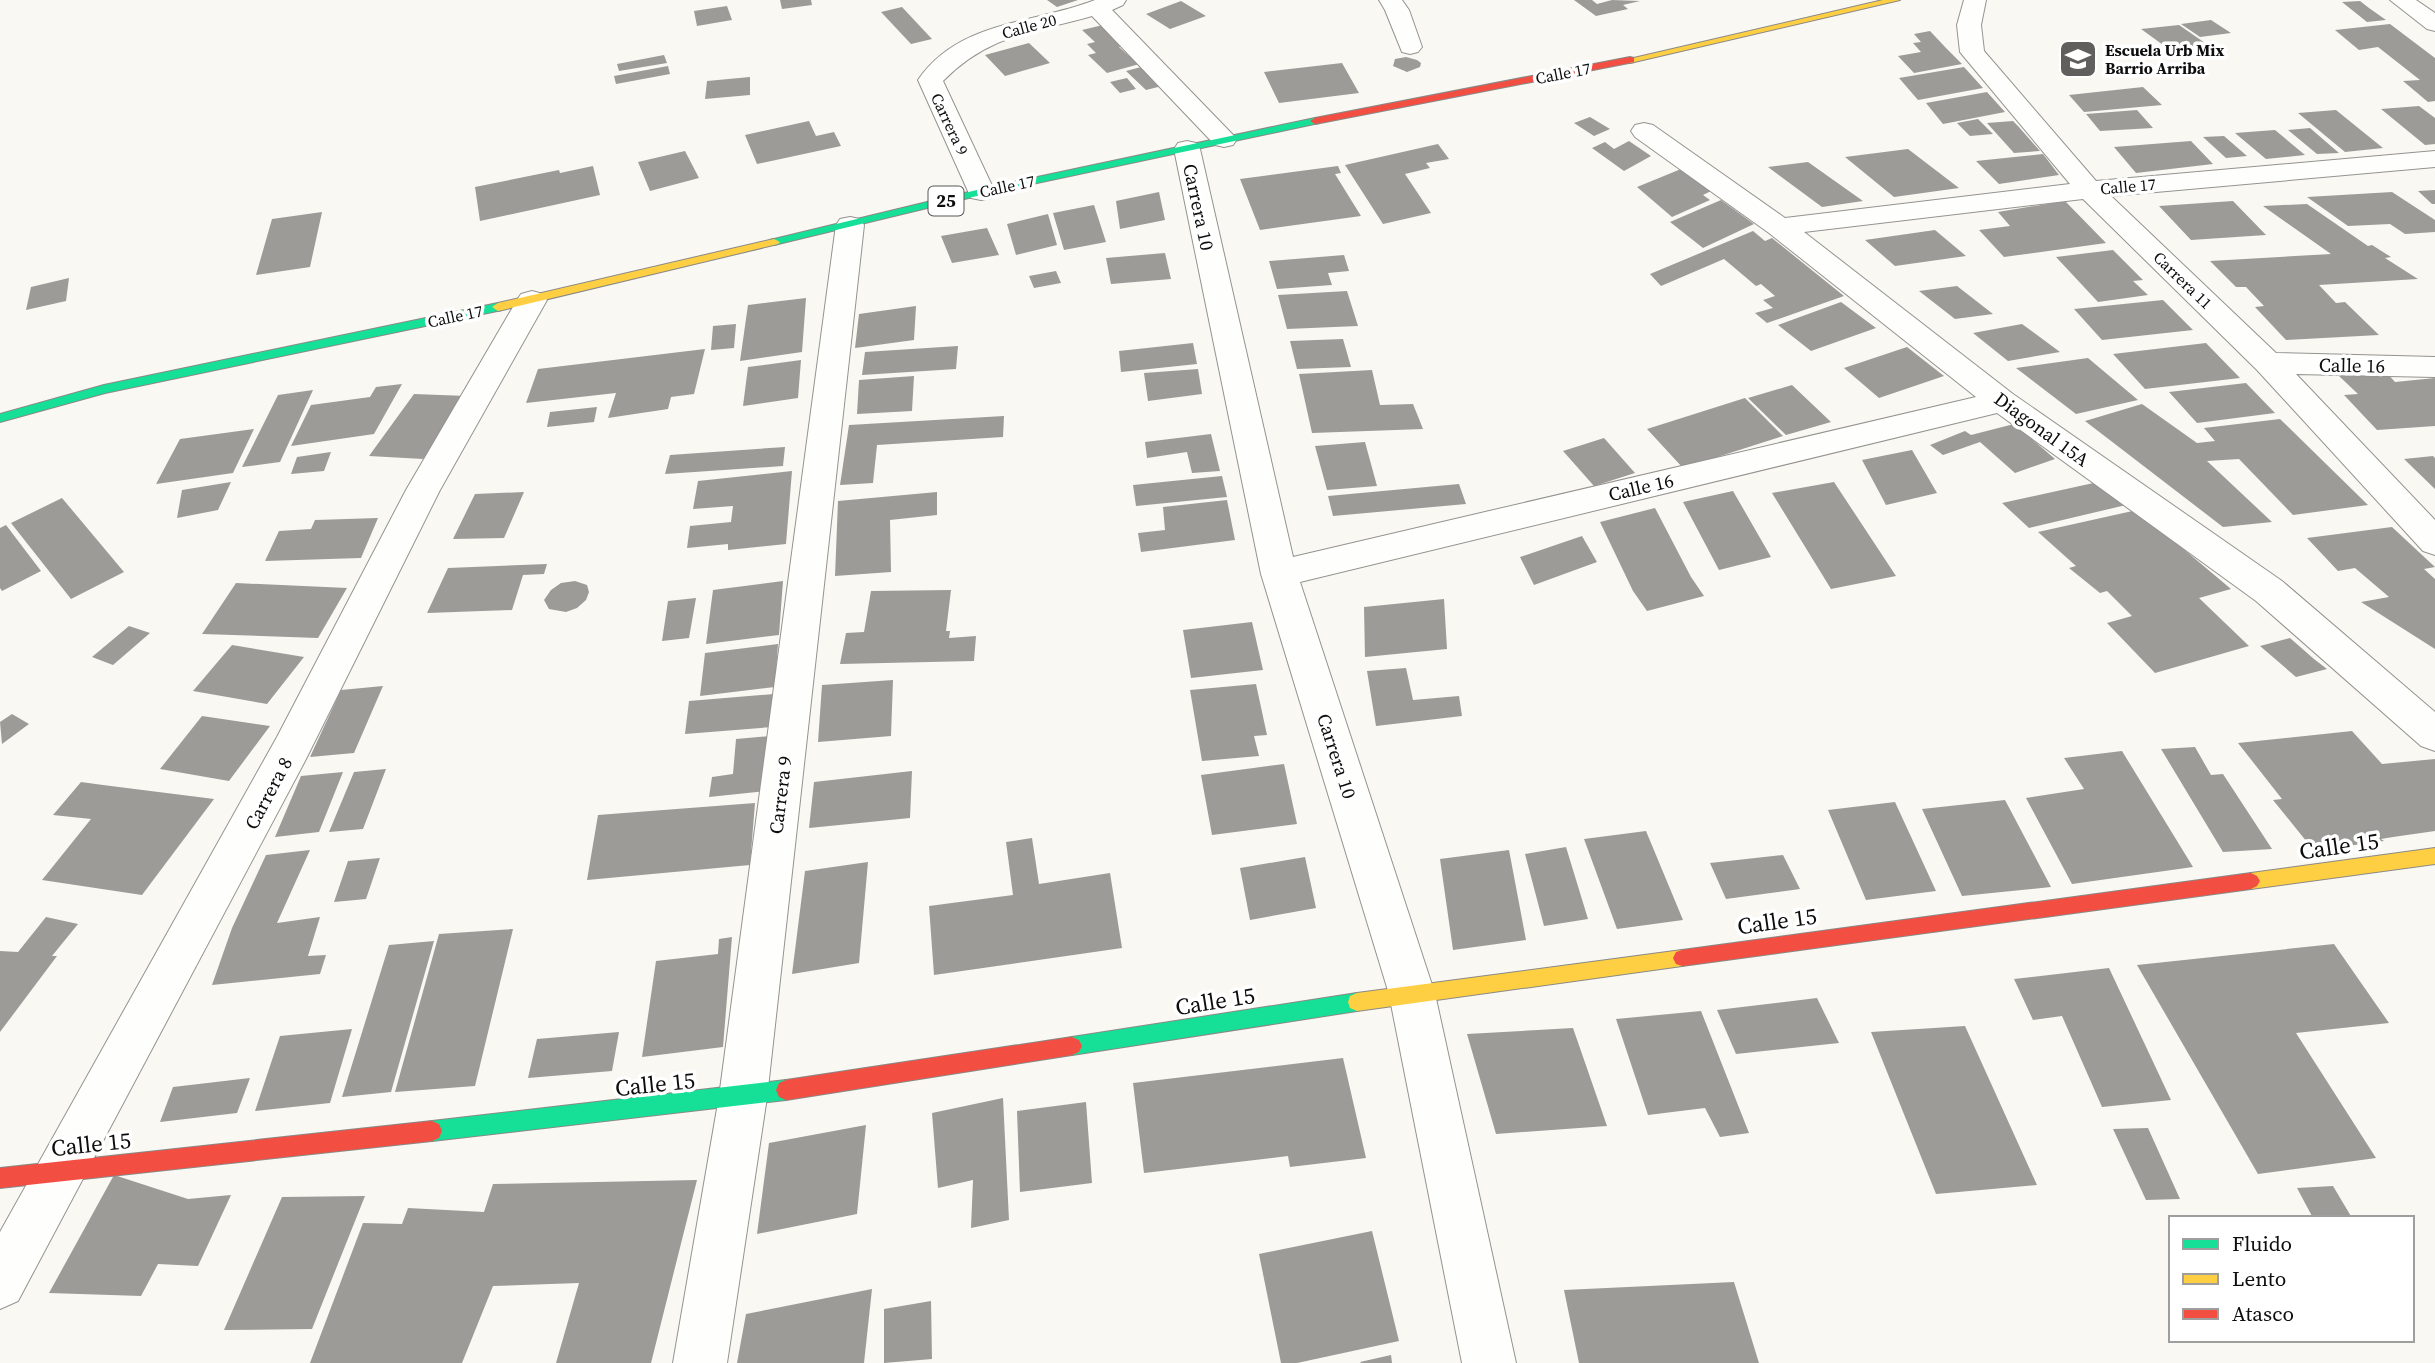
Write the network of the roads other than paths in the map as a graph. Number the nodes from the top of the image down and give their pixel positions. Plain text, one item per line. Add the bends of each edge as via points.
1 (1390, 0) edge
2 (1895, 0) edge
3 (1975, 0) edge
4 (2401, 0) edge
5 (1106, 4) edge
6 (2435, 24) edge
7 (983, 38) joint
8 (1410, 47) dead end
9 (1644, 131) dead end
10 (1224, 139) junction
11 (1187, 149) junction
12 (2435, 159) edge
13 (2089, 190) junction
14 (981, 192) junction
15 (850, 225) junction
16 (1779, 227) junction
17 (532, 300) junction
18 (2268, 363) junction
19 (2435, 367) edge
20 (2002, 401) junction
21 (0, 418) edge
22 (2435, 541) edge
23 (1279, 573) junction
24 (2435, 734) edge
25 (2435, 856) edge
26 (1412, 994) junction
27 (743, 1097) junction
28 (64, 1170) junction
29 (0, 1178) edge
30 (0, 1283) edge
31 (700, 1363) edge
32 (1489, 1363) edge

1 - 8 street
2 - 10 main road, Calle 17 / 25 via 1633,60
3 - 13 street, Carrera 11 via 1969,25 1972,52
4 - 6 street
5 - 7 street, Calle 20
5 - 10 street
7 - 14 street, Carrera 9 via 930,80
9 - 16 street, Diagonal 15A
10 - 11 main road, Calle 17 / 25
11 - 14 main road, Calle 17 / 25
11 - 23 street, Carrera 10
12 - 13 street, Calle 17
13 - 16 street, Calle 17
13 - 18 street, Carrera 11
14 - 15 main road, Calle 17 / 25
15 - 17 main road, Calle 17 / 25
15 - 27 street, Carrera 9
16 - 20 street, Diagonal 15A
17 - 21 main road, Calle 17 / 25 via 104,389
17 - 28 street, Carrera 8 via 423,490 291,749
18 - 19 street, Calle 16
18 - 22 street, Carrera 11
20 - 23 street, Calle 16
20 - 24 street, Diagonal 15A via 2269,591
23 - 26 street, Carrera 10
25 - 26 main road, Calle 15
26 - 27 main road, Calle 15
26 - 32 street, Carrera 10
27 - 28 main road, Calle 15
27 - 31 street, Carrera 9
28 - 29 main road, Calle 15
28 - 30 street, Carrera 8

